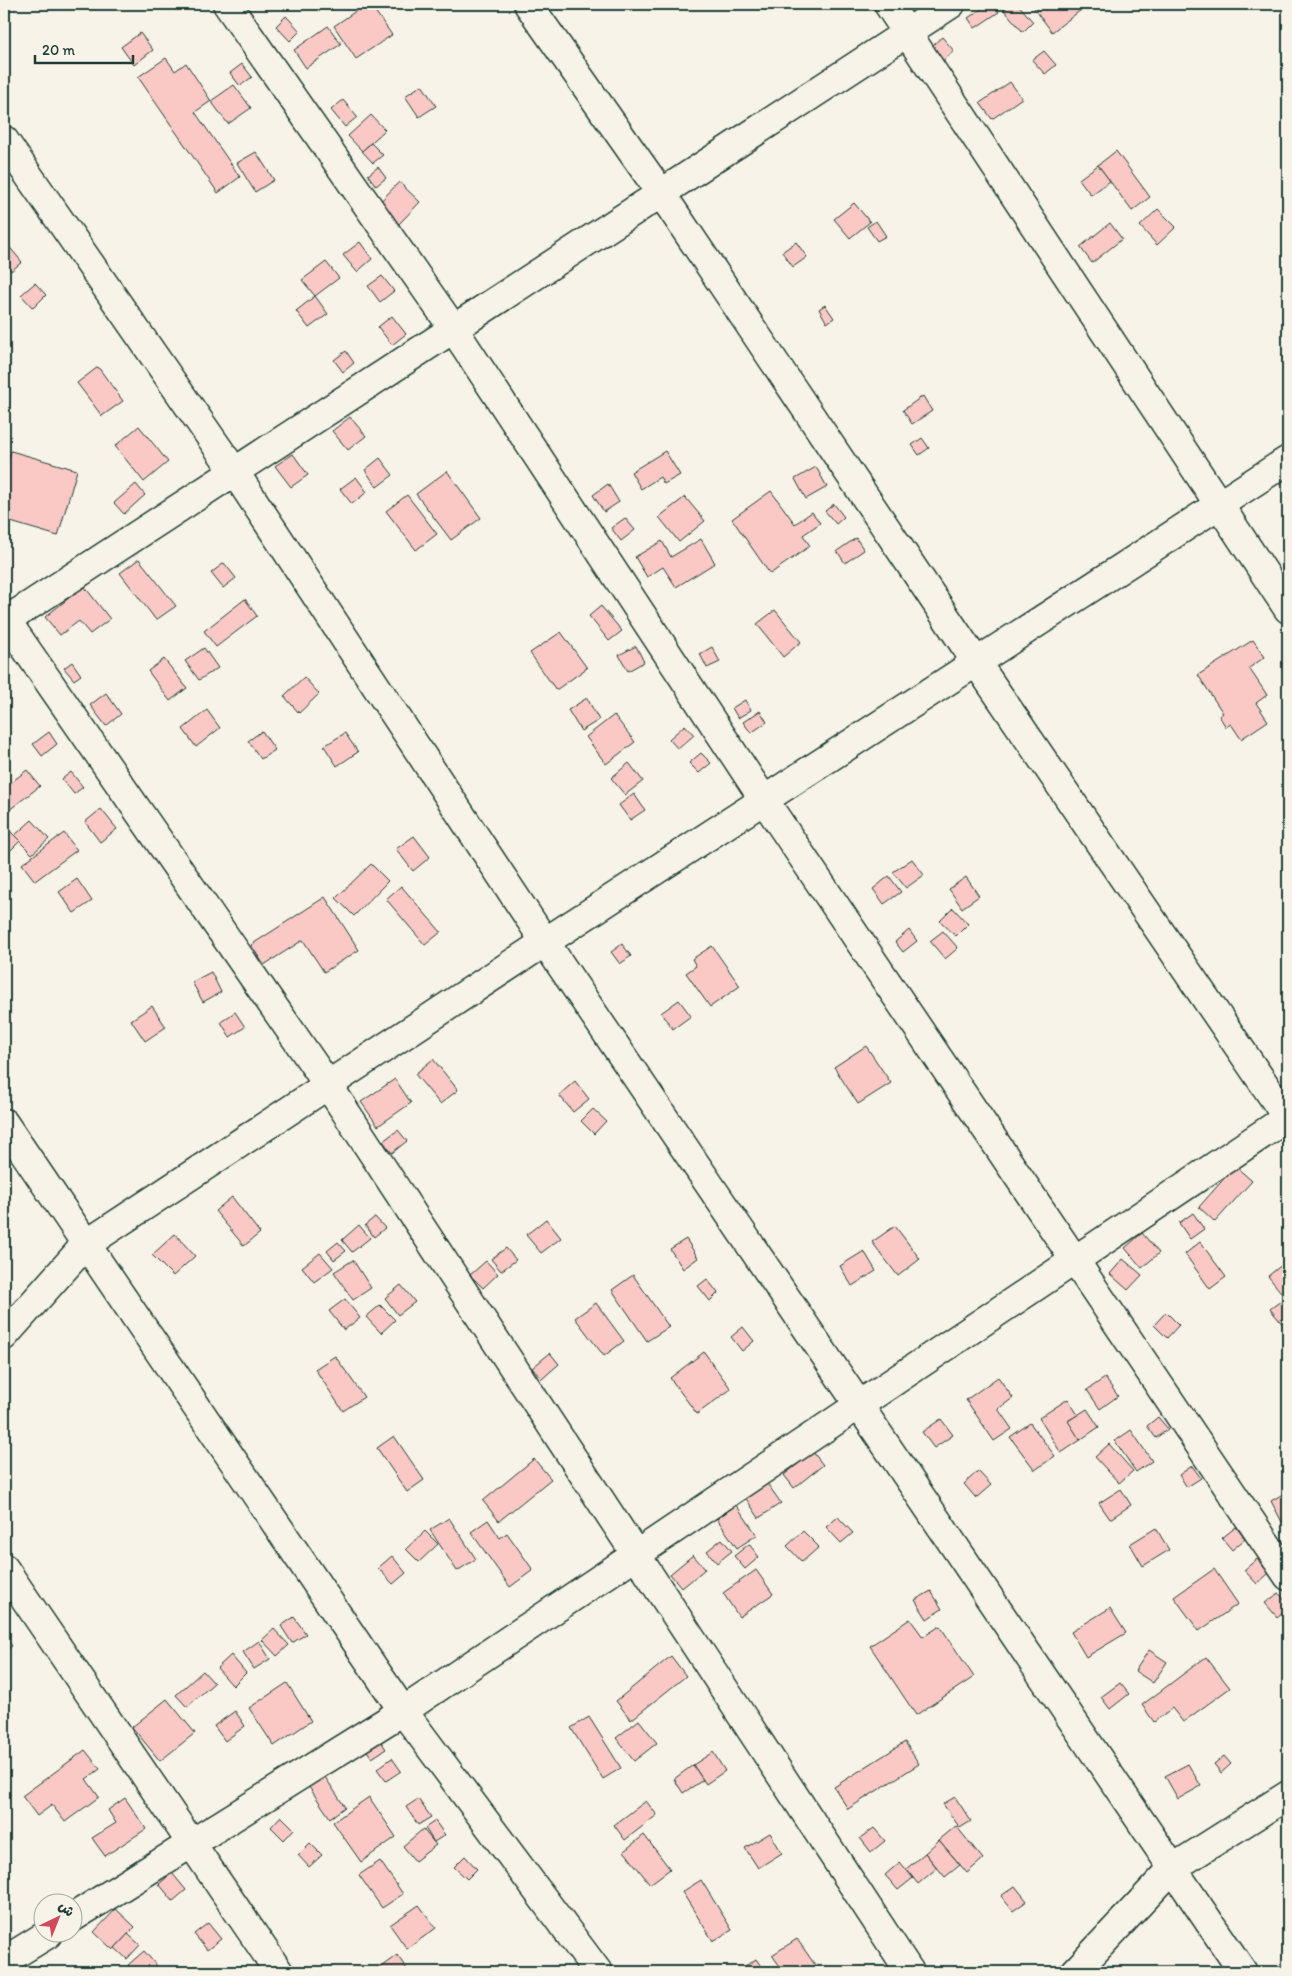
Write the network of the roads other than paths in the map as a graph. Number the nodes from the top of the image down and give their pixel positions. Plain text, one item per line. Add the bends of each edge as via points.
1 (228, 4) edge
2 (528, 4) edge
3 (888, 4) edge
4 (951, 4) edge
5 (908, 32) junction
6 (4, 140) edge
7 (661, 193) junction
8 (453, 328) junction
9 (1288, 460) edge
10 (234, 471) junction
11 (1218, 505) junction
12 (1288, 609) edge
13 (5, 621) edge
14 (976, 662) junction
15 (764, 800) junction
16 (545, 942) junction
17 (328, 1085) junction
18 (1288, 1118) edge
19 (4, 1123) edge
20 (85, 1245) junction
21 (1074, 1260) junction
22 (4, 1336) edge
23 (859, 1405) junction
24 (636, 1554) junction
25 (4, 1568) edge
26 (1288, 1576) edge
27 (403, 1711) junction
28 (1288, 1795) edge
29 (191, 1843) junction
30 (1173, 1868) junction
31 (82, 1912) edge
32 (32, 1944) edge
33 (4, 1961) edge
34 (279, 1972) edge
35 (598, 1972) edge
36 (910, 1972) edge
37 (1075, 1972) edge
38 (1243, 1972) edge

1 - 8 street
2 - 7 street
3 - 5 street
4 - 5 street
5 - 7 street
5 - 11 street
6 - 10 street
7 - 8 street
7 - 14 street
8 - 10 street
8 - 15 street
9 - 11 street
10 - 13 street
10 - 16 street
11 - 12 street
11 - 14 street
13 - 17 street
14 - 15 street
14 - 18 street
15 - 16 street
15 - 21 street
16 - 17 street
16 - 23 street
17 - 20 street
17 - 24 street
18 - 21 street
19 - 20 street
20 - 22 street
20 - 27 street
21 - 23 street
21 - 26 street
23 - 24 street
23 - 30 street
24 - 27 street
24 - 36 street
25 - 29 street
27 - 29 street
27 - 35 street
28 - 30 street
29 - 31 street
29 - 34 street
30 - 37 street
30 - 38 street
32 - 33 street

